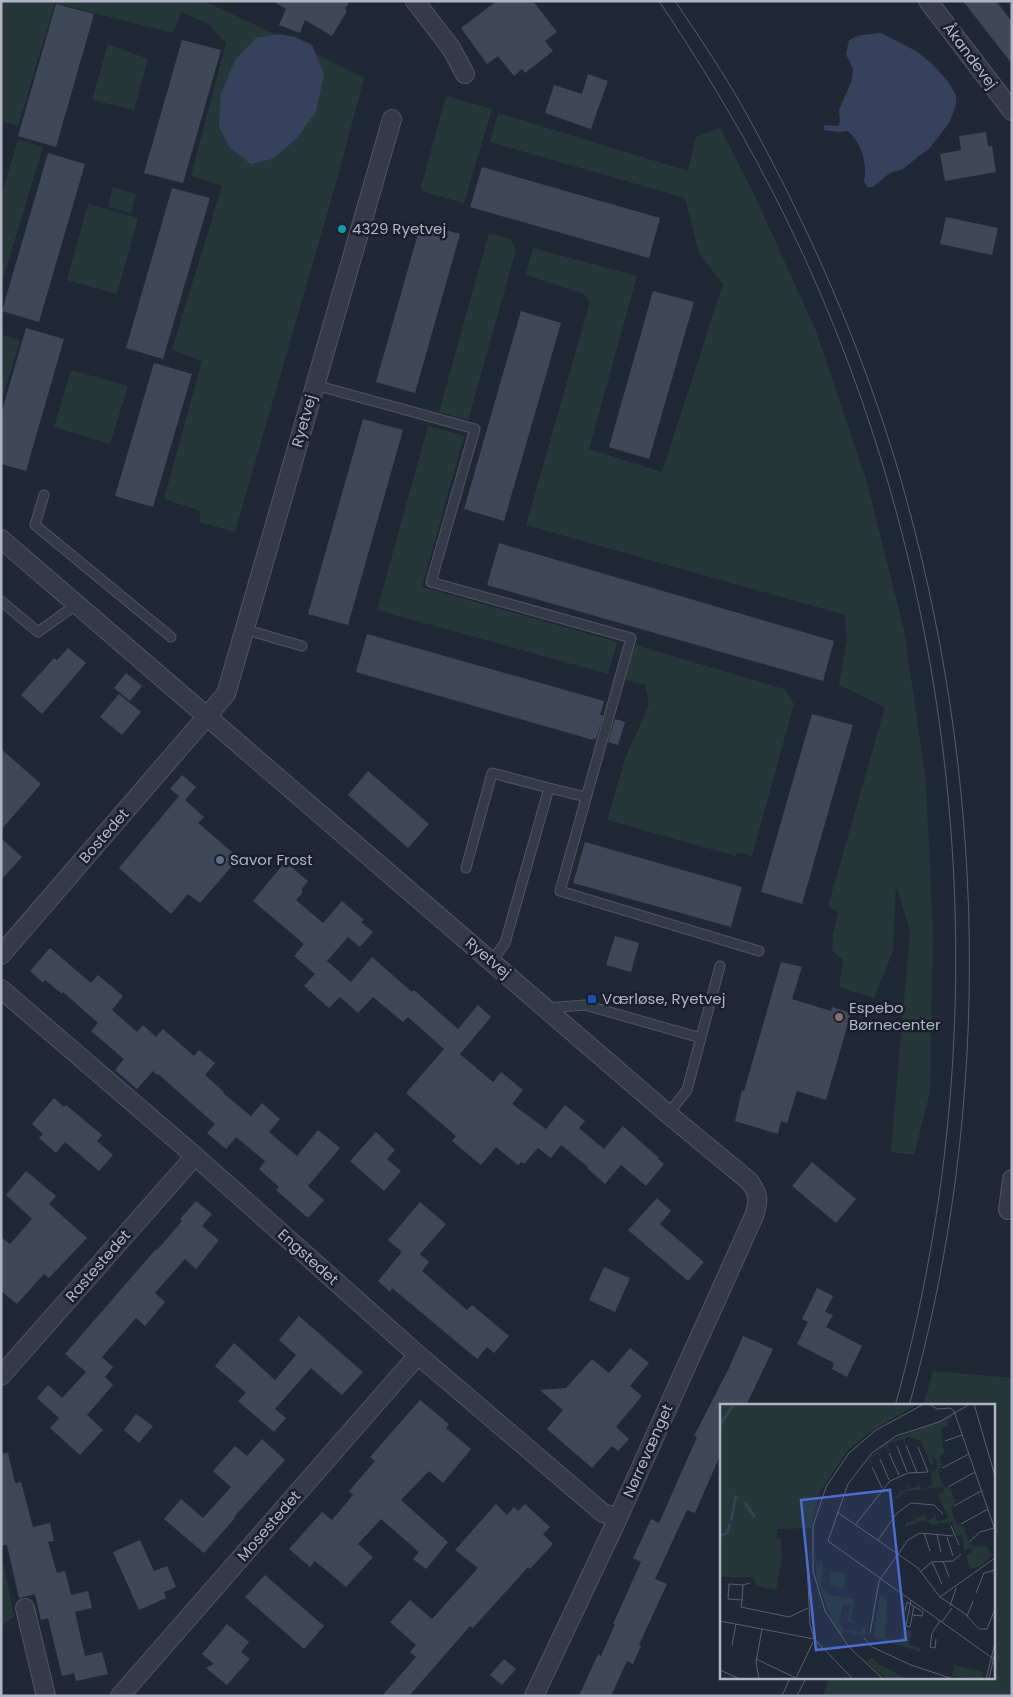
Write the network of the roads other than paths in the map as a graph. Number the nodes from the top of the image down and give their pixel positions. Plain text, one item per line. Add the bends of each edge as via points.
1 (415, 1) edge
2 (928, 1) edge
3 (465, 74) dead end
4 (1012, 111) edge
5 (392, 119) dead end
6 (315, 386) junction
7 (44, 496) dead end
8 (1, 538) edge
9 (1, 600) edge
10 (77, 604) junction
11 (244, 629) junction
12 (172, 637) dead end
13 (302, 646) dead end
14 (207, 717) junction
15 (548, 788) junction
16 (586, 797) junction
17 (466, 868) dead end
18 (759, 951) dead end
19 (1, 955) edge
20 (492, 962) junction
21 (720, 966) dead end
22 (1, 989) edge
23 (545, 1008) junction
24 (701, 1038) junction
25 (668, 1114) junction
26 (194, 1156) junction
27 (1012, 1179) edge
28 (758, 1205) joint
29 (1010, 1210) edge
30 (418, 1355) junction
31 (1, 1376) edge
32 (618, 1518) junction
33 (25, 1608) dead end
34 (46, 1696) edge
35 (120, 1696) edge
36 (534, 1696) edge

1 - 3 street via 451,48
2 - 4 street, Åkandevej
5 - 6 street, Ryetvej
6 - 11 street, Ryetvej
6 - 16 lane via 475,429 431,582 631,638
7 - 12 lane via 35,525
8 - 10 street, Ryetvej
9 - 10 lane via 38,632
10 - 14 street, Ryetvej
11 - 13 lane
11 - 14 street, Ryetvej via 226,694
14 - 19 street, Bostedet
14 - 20 street, Ryetvej
15 - 16 lane
15 - 17 lane via 492,773
15 - 20 lane via 505,943
16 - 18 lane via 560,890
20 - 23 street, Ryetvej
21 - 24 lane
22 - 26 street, Engstedet
23 - 24 lane via 585,1005
23 - 25 street, Ryetvej
24 - 25 lane via 687,1090
25 - 28 street, Ryetvej via 749,1181 756,1191
26 - 30 street, Engstedet
26 - 31 street, Rastestedet
27 - 29 street
28 - 32 street, Nørrevænget
30 - 32 street, Engstedet via 603,1513
30 - 35 street, Mosestedet
32 - 36 street, Nørrevænget
33 - 34 street

